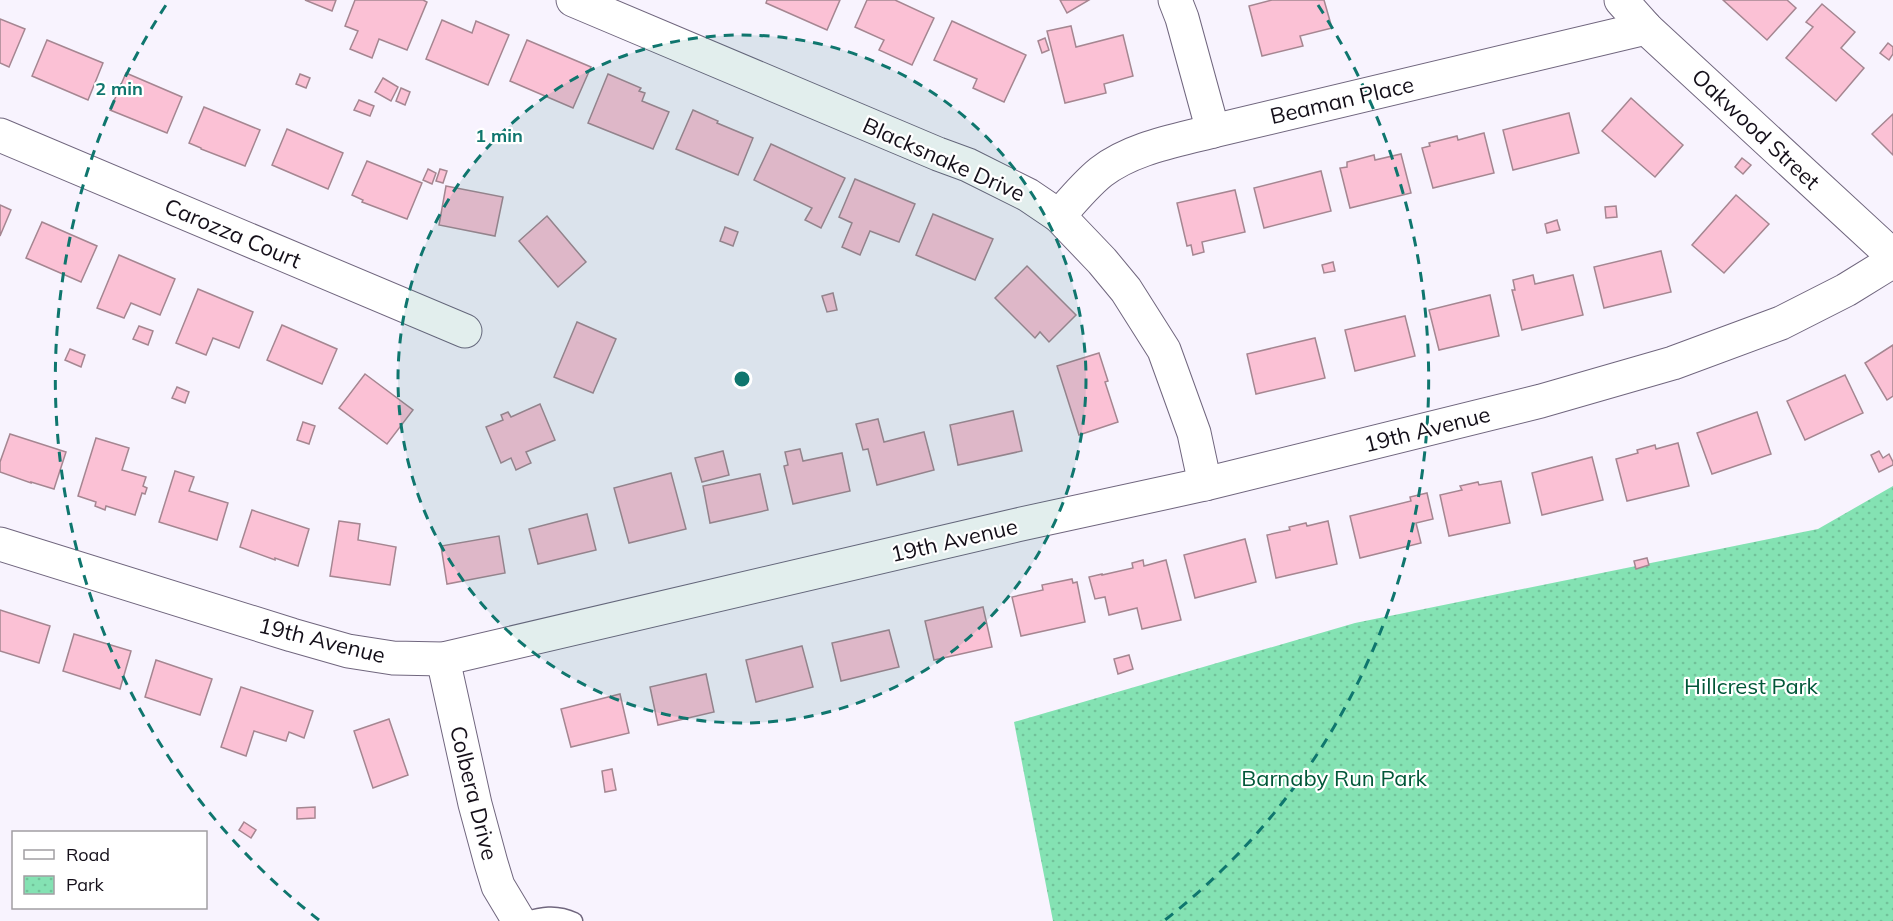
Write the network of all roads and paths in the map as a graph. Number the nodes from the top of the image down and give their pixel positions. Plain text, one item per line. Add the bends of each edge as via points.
1 (573, 0) edge
2 (1175, 0) edge
3 (1621, 0) edge
4 (1646, 28) junction
5 (1213, 130) junction
6 (0, 135) edge
7 (1059, 216) junction
8 (1893, 258) edge
9 (465, 331) dead end
10 (1204, 484) junction
11 (0, 544) edge
12 (443, 659) junction
13 (521, 921) edge
14 (574, 921) edge

1 - 7 street, Blacksnake Drive via 968,165 1028,195
2 - 5 street
3 - 4 street, Oakwood Street
4 - 5 street, Beaman Place
4 - 8 street, Oakwood Street
5 - 7 street, Beaman Place via 1148,148 1118,161 1100,173
6 - 9 street, Carozza Court
7 - 10 street, Blacksnake Drive via 1126,290 1164,350 1194,433
8 - 10 street, 19th Avenue via 1846,290 1781,323 1673,363 1541,401
10 - 12 street, 19th Avenue
11 - 12 street, 19th Avenue via 348,651 393,658
12 - 13 street, Colbera Drive via 491,863 498,886
13 - 14 lane via 548,915

